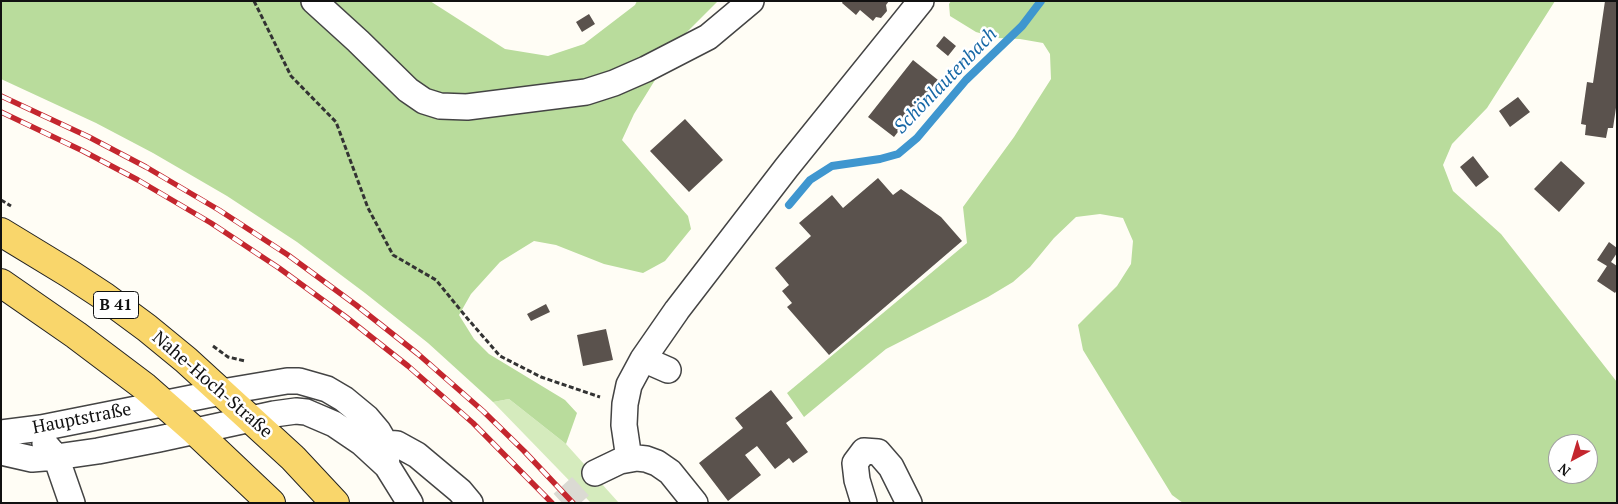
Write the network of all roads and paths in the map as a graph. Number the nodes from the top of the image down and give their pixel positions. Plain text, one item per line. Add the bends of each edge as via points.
1 (254, 1) edge
2 (314, 1) edge
3 (751, 1) edge
4 (920, 1) edge
5 (1, 232) edge
6 (1, 284) edge
7 (643, 359) junction
8 (668, 370) dead end
9 (222, 392) junction
10 (163, 403) junction
11 (625, 404) junction
12 (251, 419) junction
13 (195, 431) junction
14 (10, 432) edge
15 (1, 452) edge
16 (386, 455) junction
17 (56, 457) junction
18 (629, 459) junction
19 (595, 473) tunnel mouth
20 (72, 503) edge
21 (271, 503) edge
22 (335, 503) edge
23 (410, 503) edge
24 (470, 503) edge
25 (695, 503) edge
26 (864, 503) edge
27 (909, 503) edge

1 - 11 path via 291,76 336,122 368,208 393,254 436,280 500,356 541,377
2 - 3 street via 408,90 424,101 440,106 467,107 586,92 614,84 708,37
4 - 7 street via 786,167
5 - 9 main road, Nahe-Hoch-Straße / B 41 via 105,297 160,338
6 - 10 main road, B 41 via 76,335
7 - 8 street
7 - 11 street via 629,385
9 - 10 street, Hauptstraße
9 - 12 main road, Nahe-Hoch-Straße / B 41
9 - 16 street, Hauptstraße via 287,381 314,384 355,407 378,431
10 - 13 main road, B 41
10 - 14 street, Hauptstraße
11 - 18 street
12 - 13 street, Hauptstraße
12 - 16 street, Hauptstraße via 296,411 319,417
12 - 22 main road, Nahe-Hoch-Straße / B 41
13 - 17 street, Hauptstraße
13 - 21 main road, B 41
14 - 17 street via 37,438
15 - 17 street, Hauptstraße via 32,459
16 - 23 street
16 - 24 street via 397,444 418,455
17 - 20 street, Hauptstraße
18 - 19 street
18 - 25 street via 657,463 670,472
26 - 27 street via 855,463 864,450 878,452 891,467

